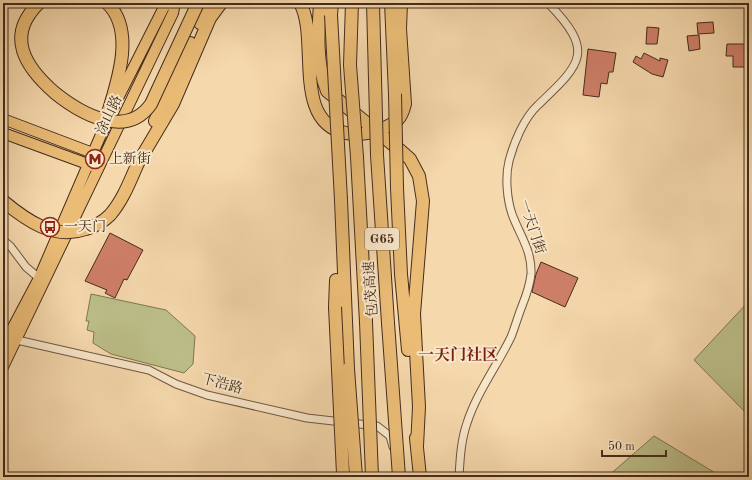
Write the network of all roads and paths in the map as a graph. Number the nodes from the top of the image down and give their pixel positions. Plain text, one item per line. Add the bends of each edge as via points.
1 (39, 3) edge
2 (107, 3) edge
3 (166, 3) edge
4 (175, 3) edge
5 (198, 3) edge
6 (209, 3) edge
7 (220, 3) edge
8 (300, 3) edge
9 (320, 3) edge
10 (332, 3) edge
11 (352, 3) edge
12 (373, 3) edge
13 (401, 3) edge
14 (548, 3) edge
15 (391, 8) edge
16 (3, 119) edge
17 (103, 129) junction
18 (3, 133) edge
19 (93, 152) junction
20 (104, 157) junction
21 (138, 163) junction
22 (88, 164) junction
23 (98, 168) junction
24 (3, 201) edge
25 (3, 240) edge
26 (40, 278) junction
27 (340, 307) junction
28 (409, 316) junction
29 (10, 336) edge
30 (3, 346) edge
31 (3, 367) edge
32 (343, 477) edge
33 (356, 477) edge
34 (372, 477) edge
35 (399, 477) edge
36 (403, 477) edge
37 (420, 477) edge
38 (459, 477) edge

1 - 5 highway, bridge via 26,19 22,36 23,52 30,68 41,81 72,105 91,116 119,122 137,118 151,104
2 - 17 highway via 120,25 122,52 120,73
3 - 17 main road, 涂山路
4 - 20 main road, 涂山路 via 173,13
6 - 21 highway
7 - 21 highway via 210,18 172,104
8 - 13 highway, bridge via 308,32 311,91 321,116 330,126 352,134 370,134 397,121 402,115 405,94 400,29
9 - 28 highway, bridge via 319,59 327,91 410,159 419,176 423,201
10 - 27 highway, bridge via 341,204 337,252
11 - 34 highway, 包茂高速 / G65, bridge via 350,65 366,322
12 - 35 highway, 包茂高速 / G65, bridge via 377,155
14 - 38 street, 一天门街 via 563,18 575,38 577,59 570,74 537,105 525,122 508,162 507,187 512,213 530,254 531,275 511,337 489,375 467,423
15 - 28 highway, bridge via 400,267
16 - 19 main road
17 - 19 main road, 涂山路
18 - 22 main road
19 - 20 main road
19 - 22 main road, 涂山路
20 - 23 main road, 涂山路
21 - 24 highway, bridge via 123,195 109,216 84,230 50,230 28,220
22 - 23 main road
22 - 26 main road, 涂山路
23 - 29 main road, 涂山路
25 - 26 street via 26,267
26 - 29 main road, 涂山路
27 - 32 highway, bridge
27 - 33 highway, bridge
28 - 37 highway via 419,407 417,446
29 - 30 main road, 涂山路
29 - 31 main road, 涂山路
29 - 36 street, 下浩路 via 149,370 176,384 207,395 307,418 377,426 390,436

